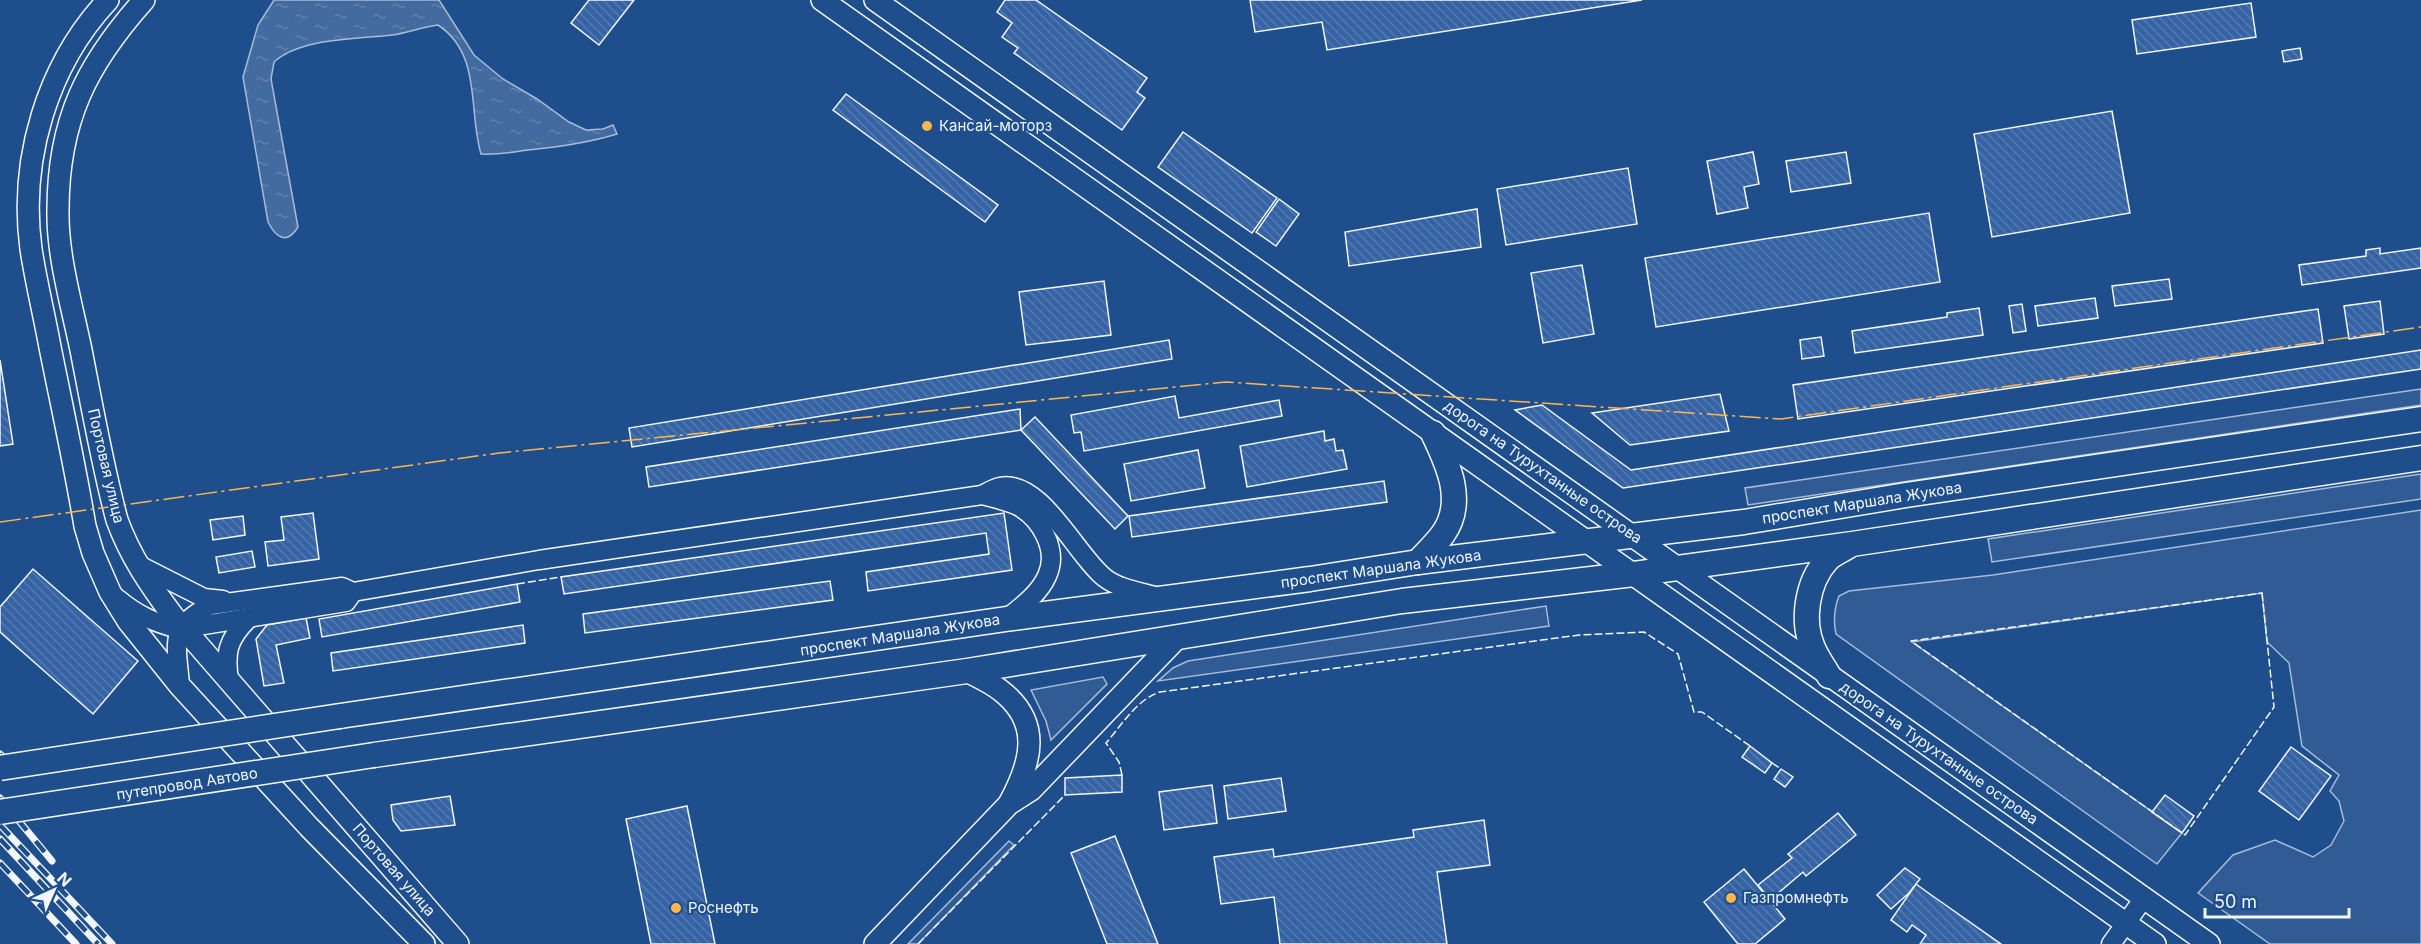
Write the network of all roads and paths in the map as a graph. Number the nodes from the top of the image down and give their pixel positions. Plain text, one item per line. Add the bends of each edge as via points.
1 (108, 0) edge
2 (144, 0) edge
3 (822, 0) edge
4 (875, 0) edge
5 (2421, 419) edge
6 (1433, 433) junction
7 (2421, 458) edge
8 (982, 495) junction
9 (1634, 536) junction
10 (1588, 541) junction
11 (1852, 544) junction
12 (1418, 562) junction
13 (136, 564) junction
14 (1679, 568) junction
15 (1634, 574) junction
16 (110, 592) junction
17 (353, 592) junction
18 (1163, 598) junction
19 (228, 601) junction
20 (248, 619) junction
21 (1006, 619) junction
22 (181, 628) junction
23 (1178, 637) junction
24 (968, 670) junction
25 (1829, 676) junction
26 (229, 681) junction
27 (180, 686) junction
28 (0, 768) edge
29 (1010, 804) junction
30 (0, 812) edge
31 (2144, 898) junction
32 (2125, 923) junction
33 (424, 944) edge
34 (458, 944) edge
35 (875, 944) edge
36 (2111, 944) edge
37 (2155, 944) edge
38 (2209, 944) edge

1 - 16 street, Портовая улица via 73,45 56,79 41,119 31,165 28,208 31,248 85,526
2 - 13 street, Портовая улица via 118,28 79,92 67,130 57,211 110,495
3 - 6 street, дорога на Турухтанные острова
4 - 9 street, дорога на Турухтанные острова
5 - 9 main road, проспект Маршала Жукова
6 - 10 street, дорога на Турухтанные острова
6 - 12 main road via 1450,471 1454,497 1451,521
7 - 11 main road
8 - 17 street via 539,560
8 - 18 street via 1000,487 1016,487 1029,494 1046,508 1106,579
8 - 21 street via 1031,515 1050,545 1052,561 1047,576 1039,589
9 - 10 main road, проспект Маршала Жукова
9 - 14 street, дорога на Турухтанные острова
10 - 12 main road, проспект Маршала Жукова
10 - 15 street, дорога на Турухтанные острова
11 - 14 main road
11 - 25 main road via 1827,559 1808,601 1807,626 1812,648
12 - 18 main road, проспект Маршала Жукова
13 - 19 street via 204,598
13 - 22 street, Портовая улица
14 - 15 main road
14 - 25 street, дорога на Турухтанные острова
15 - 23 main road via 1402,601
15 - 32 street, дорога на Турухтанные острова
16 - 22 street via 134,613 156,624
16 - 27 street, Портовая улица
17 - 19 street via 342,587
17 - 20 street via 346,602
18 - 21 main road, проспект Маршала Жукова
19 - 22 street via 198,611
20 - 22 street
20 - 26 street via 230,643 226,658
21 - 28 main road, проспект Маршала Жукова, bridge
22 - 26 street, Портовая улица
22 - 27 street via 176,649
23 - 24 main road
23 - 29 street via 1031,790
24 - 29 street via 1006,696 1018,708 1029,730 1027,766
24 - 30 main road, путепровод Автово, bridge
25 - 31 street, дорога на Турухтанные острова
26 - 34 street, Портовая улица
27 - 33 street, Портовая улица via 309,827
29 - 35 street
31 - 32 street
31 - 38 street, дорога на Турухтанные острова
32 - 36 street
32 - 37 street, дорога на Турухтанные острова

